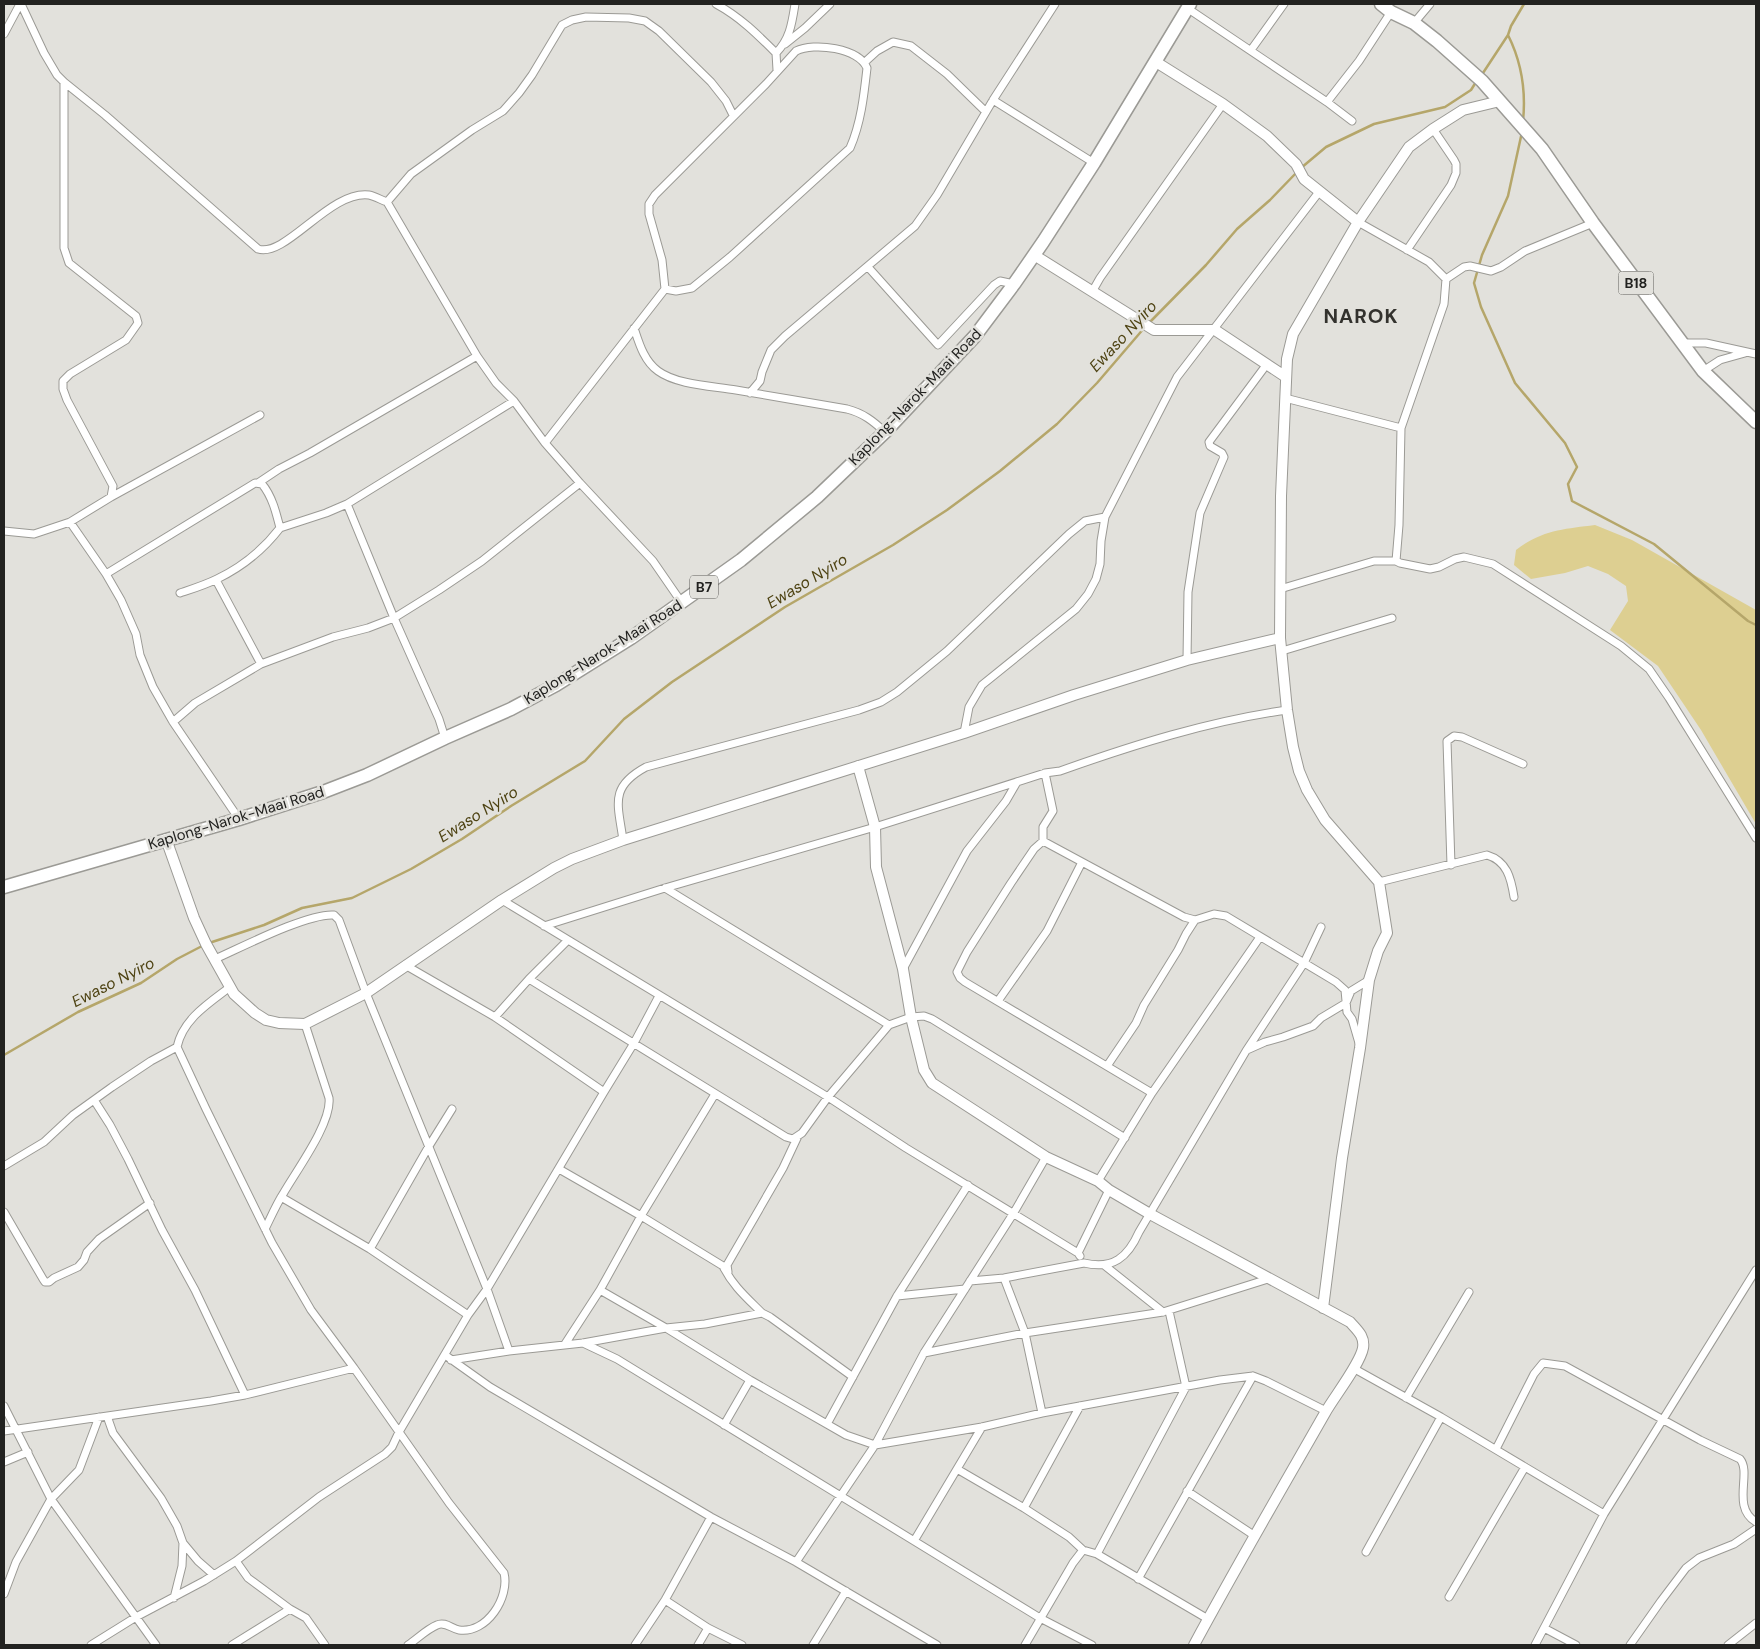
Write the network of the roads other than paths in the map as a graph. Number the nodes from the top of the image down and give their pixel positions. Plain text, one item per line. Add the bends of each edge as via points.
1 (21, 4) edge
2 (716, 4) edge
3 (795, 4) edge
4 (830, 4) edge
5 (1055, 4) edge
6 (1284, 4) edge
7 (1430, 4) edge
8 (1189, 6) edge
9 (1386, 8) edge
10 (1414, 23) junction
11 (4, 34) edge
12 (785, 44) junction
13 (1251, 50) junction
14 (776, 53) junction
15 (865, 62) junction
16 (1156, 62) junction
17 (777, 70) junction
18 (64, 82) junction
19 (993, 100) junction
20 (1500, 101) junction
21 (1327, 102) junction
22 (1223, 104) junction
23 (985, 111) junction
24 (734, 116) junction
25 (1352, 121) dead end
26 (1433, 129) junction
27 (1094, 163) junction
28 (1319, 192) junction
29 (386, 202) junction
30 (1358, 222) junction
31 (1593, 223) junction
32 (1408, 250) junction
33 (1034, 254) junction
34 (868, 267) junction
35 (1446, 279) junction
36 (1014, 284) junction
37 (665, 289) junction
38 (1092, 292) junction
39 (634, 328) junction
40 (1215, 330) junction
41 (1681, 343) junction
42 (1745, 353) junction
43 (1756, 354) edge
44 (477, 356) junction
45 (1267, 364) junction
46 (1702, 371) junction
47 (1286, 377) junction
48 (750, 393) junction
49 (1285, 398) junction
50 (514, 401) junction
51 (260, 414) dead end
52 (1756, 422) edge
53 (1401, 428) junction
54 (885, 432) junction
55 (545, 443) junction
56 (258, 483) junction
57 (580, 483) junction
58 (111, 497) junction
59 (347, 504) junction
60 (1105, 517) junction
61 (70, 522) junction
62 (280, 528) junction
63 (4, 531) edge
64 (1396, 561) junction
65 (106, 574) junction
66 (216, 580) junction
67 (1280, 589) junction
68 (180, 593) dead end
69 (682, 603) junction
70 (394, 618) junction
71 (1392, 618) dead end
72 (1280, 638) junction
73 (1282, 651) junction
74 (1187, 660) junction
75 (262, 664) junction
76 (1287, 710) junction
77 (173, 722) junction
78 (964, 734) junction
79 (445, 738) junction
80 (1523, 764) dead end
81 (858, 766) junction
82 (1045, 772) junction
83 (1017, 782) junction
84 (239, 819) junction
85 (875, 828) junction
86 (1756, 838) edge
87 (166, 839) junction
88 (623, 840) junction
89 (1043, 841) junction
90 (1082, 862) junction
91 (1451, 865) junction
92 (1379, 882) junction
93 (4, 886) edge
94 (665, 888) junction
95 (1514, 897) dead end
96 (502, 900) junction
97 (1195, 920) junction
98 (544, 926) junction
99 (1321, 926) dead end
100 (1260, 937) junction
101 (568, 940) junction
102 (215, 959) junction
103 (1304, 963) junction
104 (405, 965) junction
105 (903, 969) junction
106 (529, 979) junction
107 (1369, 980) junction
108 (230, 987) junction
109 (366, 993) junction
110 (659, 996) junction
111 (998, 1001) junction
112 (1346, 1003) junction
113 (495, 1017) junction
114 (911, 1017) junction
115 (305, 1024) junction
116 (889, 1024) junction
117 (634, 1043) junction
118 (177, 1047) junction
119 (1360, 1048) junction
120 (1246, 1051) junction
121 (1107, 1066) junction
122 (604, 1092) junction
123 (1152, 1093) junction
124 (715, 1094) junction
125 (828, 1097) junction
126 (94, 1100) junction
127 (452, 1109) dead end
128 (798, 1136) junction
129 (1125, 1138) junction
130 (429, 1146) junction
131 (1046, 1157) junction
132 (4, 1166) edge
133 (559, 1169) junction
134 (1098, 1181) junction
135 (968, 1185) junction
136 (1109, 1190) junction
137 (281, 1197) junction
138 (150, 1203) junction
139 (4, 1212) edge
140 (1013, 1214) junction
141 (1150, 1214) junction
142 (641, 1216) junction
143 (265, 1229) junction
144 (370, 1249) junction
145 (1078, 1253) junction
146 (1084, 1263) junction
147 (1104, 1265) junction
148 (1756, 1270) edge
149 (728, 1275) junction
150 (1004, 1278) junction
151 (1268, 1279) junction
152 (970, 1281) junction
153 (965, 1289) junction
154 (487, 1290) junction
155 (600, 1290) junction
156 (1469, 1292) dead end
157 (897, 1296) junction
158 (1323, 1308) junction
159 (1166, 1311) junction
160 (762, 1314) junction
161 (468, 1315) junction
162 (666, 1328) junction
163 (1025, 1333) junction
164 (583, 1343) junction
165 (565, 1344) junction
166 (509, 1351) junction
167 (924, 1353) junction
168 (448, 1358) junction
169 (354, 1368) junction
170 (1353, 1368) junction
171 (1253, 1376) junction
172 (854, 1377) junction
173 (750, 1380) junction
174 (1186, 1387) junction
175 (245, 1395) junction
176 (1406, 1398) junction
177 (4, 1406) edge
178 (1080, 1406) junction
179 (1326, 1411) junction
180 (1042, 1413) junction
181 (107, 1416) junction
182 (1441, 1416) junction
183 (99, 1417) junction
184 (1664, 1420) junction
185 (827, 1424) junction
186 (724, 1425) junction
187 (982, 1427) junction
188 (16, 1429) junction
189 (4, 1431) edge
190 (399, 1432) junction
191 (875, 1445) junction
192 (1496, 1449) junction
193 (28, 1452) junction
194 (4, 1462) edge
195 (1525, 1467) junction
196 (957, 1469) junction
197 (1187, 1491) junction
198 (842, 1496) junction
199 (51, 1499) junction
200 (1024, 1508) junction
201 (1604, 1514) junction
202 (711, 1518) junction
203 (1756, 1522) edge
204 (1756, 1529) edge
205 (1255, 1536) junction
206 (914, 1541) junction
207 (183, 1543) junction
208 (1083, 1550) junction
209 (1366, 1552) dead end
210 (1097, 1554) junction
211 (236, 1561) junction
212 (796, 1562) junction
213 (214, 1575) junction
214 (1138, 1579) junction
215 (846, 1591) junction
216 (4, 1594) edge
217 (1449, 1597) dead end
218 (174, 1598) junction
219 (665, 1600) junction
220 (290, 1609) junction
221 (136, 1617) junction
222 (1040, 1618) junction
223 (1208, 1619) junction
224 (1756, 1623) edge
225 (708, 1628) junction
226 (1544, 1628) junction
227 (933, 1644) edge
228 (91, 1645) edge
229 (156, 1645) edge
230 (232, 1645) edge
231 (325, 1645) edge
232 (408, 1645) edge
233 (635, 1645) edge
234 (698, 1645) edge
235 (742, 1645) edge
236 (812, 1645) edge
237 (1025, 1645) edge
238 (1092, 1645) edge
239 (1194, 1645) edge
240 (1535, 1645) edge
241 (1576, 1645) edge
242 (1630, 1645) edge
243 (1728, 1645) edge

1 - 11 street
1 - 18 street via 44,53
2 - 14 street via 750,27
3 - 12 street
4 - 12 street
5 - 19 street
6 - 13 street
7 - 10 street
8 - 13 street
8 - 16 highway, Kaplong-Narok-Maai Road / B7
9 - 10 highway, B18
9 - 21 street via 1358,60
10 - 20 highway, B18 via 1482,81
12 - 14 street
13 - 21 street
14 - 17 street
15 - 17 street via 836,49 813,46 796,51
15 - 23 street via 893,42 911,46 947,74
15 - 37 street via 868,68 861,109 850,148 692,288
16 - 22 street
16 - 27 highway, Kaplong-Narok-Maai Road / B7
17 - 24 street
18 - 29 street via 258,249 264,251 280,245 318,216 352,197 367,194
18 - 58 street via 64,248 69,263 136,316 138,323 126,340 70,374 64,381 63,389 74,416 113,486
19 - 23 street
19 - 27 street
20 - 26 street via 1463,110
20 - 31 highway, B18 via 1542,149
21 - 25 street
22 - 28 street via 1267,136
22 - 38 street
23 - 34 street via 920,220
24 - 29 street via 711,82 645,21 586,17 572,20 562,25 532,75 503,111 411,174
24 - 37 street via 649,204
26 - 30 street via 1409,147
26 - 32 street via 1454,160 1456,174
27 - 33 highway, Kaplong-Narok-Maai Road / B7
28 - 30 street
28 - 40 street
29 - 44 street
30 - 32 street
30 - 47 street via 1293,334
31 - 35 street via 1525,251 1491,271 1464,267
31 - 41 highway, B18
32 - 35 street via 1429,262
33 - 36 highway, Kaplong-Narok-Maai Road / B7
33 - 38 street
34 - 36 street via 938,345 994,285 1000,281
34 - 48 street via 771,350 760,381
35 - 53 street via 1444,304
36 - 54 highway, Kaplong-Narok-Maai Road / B7 via 975,336
37 - 39 street
38 - 40 street via 1154,330
39 - 48 street via 647,358 668,377
39 - 55 street
40 - 45 street
40 - 60 street via 1177,377
41 - 42 street via 1706,343
41 - 46 highway, B18
42 - 43 street
42 - 46 street via 1720,360
44 - 50 street
44 - 56 street
45 - 47 street
45 - 74 street via 1209,442 1224,457 1200,513 1188,592
46 - 52 highway, B18
47 - 49 street
48 - 54 street via 859,412
49 - 53 street
49 - 67 street
50 - 55 street
50 - 59 street
51 - 58 street
53 - 64 street
54 - 69 highway, Kaplong-Narok-Maai Road / B7 via 782,527
55 - 57 street
56 - 62 street via 265,488 271,500
56 - 65 street
57 - 69 street via 654,560
57 - 70 street via 482,561
58 - 61 street
59 - 62 street
59 - 70 street
60 - 78 street via 1100,564 1088,594 1076,609 982,685 969,707
60 - 88 street via 1085,521 1069,534 947,651 881,702 638,771 626,780 617,802
61 - 63 street via 34,534
61 - 65 street
62 - 66 street via 258,553
64 - 67 street via 1374,561
64 - 86 street via 1430,569 1464,557 1493,564 1621,646 1649,669
65 - 77 street via 136,634 140,655 153,687
66 - 68 street
66 - 75 street
67 - 72 street
69 - 79 highway, Kaplong-Narok-Maai Road / B7 via 556,686
70 - 75 street
70 - 79 street via 436,710
71 - 73 street
72 - 73 street
72 - 74 street
73 - 76 street
74 - 78 street
75 - 77 street via 195,704
76 - 82 street via 1226,721 1164,737 1060,771
76 - 92 street via 1299,772 1307,790 1325,820
77 - 84 street
78 - 81 street
79 - 84 highway, Kaplong-Narok-Maai Road / B7 via 358,779
80 - 91 street via 1469,739 1454,736 1447,741
81 - 85 street
81 - 88 street
82 - 83 street
82 - 89 street via 1053,811 1042,827
83 - 85 street
83 - 105 street via 967,851
84 - 87 highway, Kaplong-Narok-Maai Road / B7
85 - 94 street
85 - 105 street via 876,866
87 - 93 highway, Kaplong-Narok-Maai Road / B7
87 - 102 street via 194,918
88 - 96 street via 572,858
89 - 90 street
89 - 111 street via 1034,849 958,969 960,978
90 - 97 street
90 - 111 street via 1047,931
91 - 92 street
91 - 95 street via 1487,855 1496,858 1505,868
92 - 107 street via 1388,933 1378,951
94 - 98 street
94 - 116 street
96 - 98 street
96 - 104 street
97 - 100 street via 1214,914 1226,916
97 - 121 street via 1136,1024
98 - 101 street
99 - 103 street
100 - 103 street
100 - 123 street
101 - 106 street
101 - 110 street
102 - 108 street
102 - 109 street via 284,929 325,914 334,915 339,920
103 - 112 street via 1341,986 1345,990
103 - 120 street
104 - 109 street
104 - 113 street
105 - 114 street
106 - 113 street
106 - 117 street
107 - 112 street via 1351,991
107 - 119 street
108 - 115 street via 241,1001 266,1020
108 - 118 street via 198,1012 183,1030
109 - 115 street
109 - 130 street
110 - 117 street
110 - 125 street
111 - 121 street
112 - 119 street
112 - 120 street via 1313,1026
113 - 122 street
114 - 116 street
114 - 129 street via 932,1019
114 - 131 street via 924,1070 932,1083
115 - 137 street via 330,1098 329,1110 322,1128
116 - 125 street
117 - 122 street
117 - 124 street
118 - 126 street via 150,1061
118 - 143 street
119 - 158 street
120 - 141 street
121 - 123 street
122 - 133 street
123 - 129 street
124 - 128 street via 786,1137
124 - 142 street
125 - 128 street
125 - 135 street
126 - 132 street via 44,1142
126 - 138 street
127 - 130 street
128 - 149 street via 727,1265
129 - 134 street
130 - 144 street
130 - 154 street
131 - 134 street
131 - 140 street
133 - 142 street
133 - 154 street
134 - 136 street
135 - 140 street
135 - 157 street
136 - 141 street
136 - 145 street
137 - 143 street
137 - 144 street
138 - 139 street via 99,1239 78,1267 49,1282 43,1279
138 - 175 street
140 - 145 street
140 - 152 street
141 - 147 street via 1126,1254
141 - 151 street
142 - 149 street via 723,1266
142 - 155 street
143 - 169 street via 311,1310
144 - 161 street
145 - 146 street
146 - 147 street
146 - 150 street
147 - 159 street
148 - 184 street
149 - 160 street
150 - 152 street
150 - 163 street
151 - 158 street
151 - 159 street
152 - 153 street
153 - 157 street
153 - 167 street
154 - 161 street
154 - 166 street
155 - 162 street
155 - 165 street
156 - 176 street
157 - 172 street
158 - 170 street via 1350,1322 1364,1339 1362,1353
159 - 163 street
159 - 174 street
160 - 162 street
160 - 172 street
161 - 168 street
162 - 164 street
162 - 173 street
163 - 167 street
163 - 180 street
164 - 165 street
164 - 186 street via 617,1359
165 - 166 street
166 - 168 street
167 - 191 street
168 - 190 street
168 - 202 street via 490,1387
169 - 175 street
169 - 190 street
170 - 176 street
170 - 179 street
171 - 174 street
171 - 179 street
171 - 197 street
172 - 185 street
173 - 185 street
173 - 186 street
174 - 178 street
174 - 210 street
175 - 181 street
176 - 182 street
177 - 188 street
178 - 180 street
178 - 200 street
179 - 205 street
180 - 187 street
181 - 183 street
181 - 207 street via 112,1433 161,1498
182 - 192 street
182 - 209 street
183 - 188 street
183 - 199 street via 79,1470
184 - 192 street via 1575,1370 1542,1363
184 - 201 street
184 - 203 street via 1742,1461 1745,1469 1742,1486 1744,1505
185 - 191 street
186 - 198 street
187 - 191 street
187 - 196 street
188 - 189 street
188 - 193 street
190 - 211 street via 385,1454 319,1497
190 - 232 street via 504,1573 506,1583 501,1600 484,1624 459,1630 438,1624
191 - 198 street
192 - 195 street
193 - 194 street
193 - 199 street
195 - 201 street
195 - 217 street
196 - 200 street
196 - 206 street
197 - 205 street
197 - 214 street
198 - 206 street
198 - 212 street
199 - 216 street via 16,1562
199 - 221 street
200 - 208 street
201 - 226 street
202 - 212 street
202 - 219 street
204 - 242 street via 1686,1568
205 - 223 street
206 - 222 street
207 - 213 street
207 - 218 street via 182,1566
208 - 210 street
208 - 222 street
210 - 214 street
211 - 213 street
211 - 220 street via 248,1578
212 - 215 street
213 - 218 street
214 - 223 street
215 - 227 street
215 - 236 street
218 - 221 street
219 - 225 street
219 - 233 street
220 - 230 street
220 - 231 street via 306,1618
221 - 228 street
221 - 229 street
222 - 237 street
222 - 238 street
223 - 239 street
224 - 243 street
225 - 234 street
225 - 235 street
226 - 240 street
226 - 241 street

